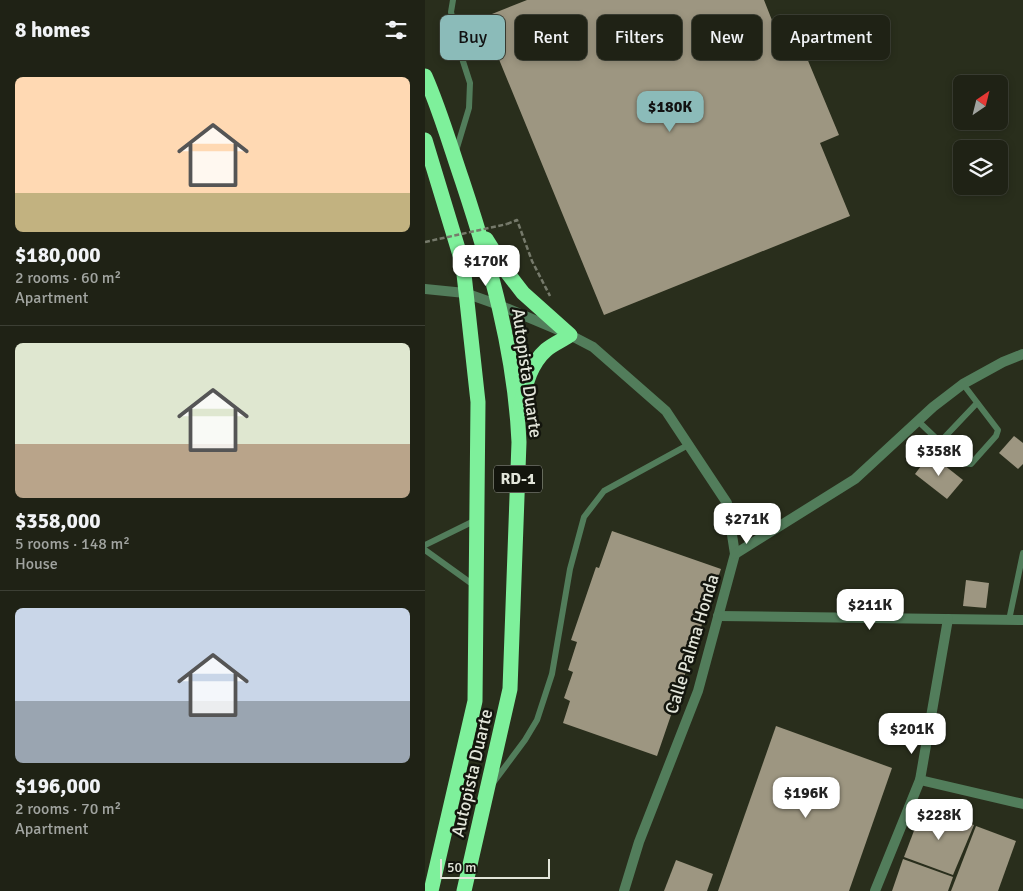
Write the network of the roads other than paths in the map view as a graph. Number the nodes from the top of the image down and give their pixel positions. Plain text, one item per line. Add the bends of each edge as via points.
1 (453, 0) edge
2 (425, 76) edge
3 (425, 140) edge
4 (454, 157) junction
5 (477, 224) junction
6 (425, 289) edge
7 (465, 292) junction
8 (499, 305) junction
9 (570, 335) junction
10 (1023, 354) edge
11 (963, 384) junction
12 (977, 403) junction
13 (518, 415) junction
14 (918, 421) junction
15 (940, 442) junction
16 (688, 446) junction
17 (477, 519) junction
18 (425, 545) edge
19 (425, 550) edge
20 (1023, 553) edge
21 (735, 554) junction
22 (477, 588) junction
23 (718, 616) junction
24 (949, 619) junction
25 (1009, 620) junction
26 (1023, 620) edge
27 (920, 780) junction
28 (487, 792) junction
29 (1023, 804) edge
30 (431, 891) edge
31 (464, 891) edge
32 (624, 891) edge
33 (875, 891) edge

1 - 4 lane via 451,12 470,83 469,108
2 - 4 highway, Autopista Duarte / RD-1
3 - 7 highway, Autopista Duarte / RD-1 via 463,265
4 - 5 highway, Autopista Duarte / RD-1
5 - 8 highway, Autopista Duarte / RD-1
5 - 9 highway via 523,293
6 - 7 street, Calle Palma Honda
7 - 8 street, Calle Palma Honda
7 - 17 highway, Autopista Duarte / RD-1 via 478,402
8 - 9 street, Calle Palma Honda
8 - 13 highway, Autopista Duarte / RD-1
9 - 13 highway via 546,351 535,364 527,379
9 - 16 street, Calle Palma Honda via 593,347 665,412
10 - 11 street
11 - 12 lane
11 - 14 street
12 - 15 lane
12 - 15 lane via 998,430 971,464 962,463
13 - 28 highway, Autopista Duarte / RD-1 via 510,689
14 - 15 lane
14 - 21 street via 855,479
16 - 21 street, Calle Palma Honda via 727,503
16 - 28 lane via 604,491 584,518 570,570 552,674 537,720
17 - 18 lane
17 - 22 highway, Autopista Duarte / RD-1
19 - 22 lane
20 - 25 lane
21 - 23 street, Calle Palma Honda
22 - 30 highway, Autopista Duarte / RD-1 via 475,701
23 - 24 street
23 - 32 street, Calle Palma Honda via 697,691 639,842
24 - 25 street
24 - 27 street
25 - 26 street
27 - 29 street
27 - 33 street
28 - 31 highway, Autopista Duarte / RD-1

